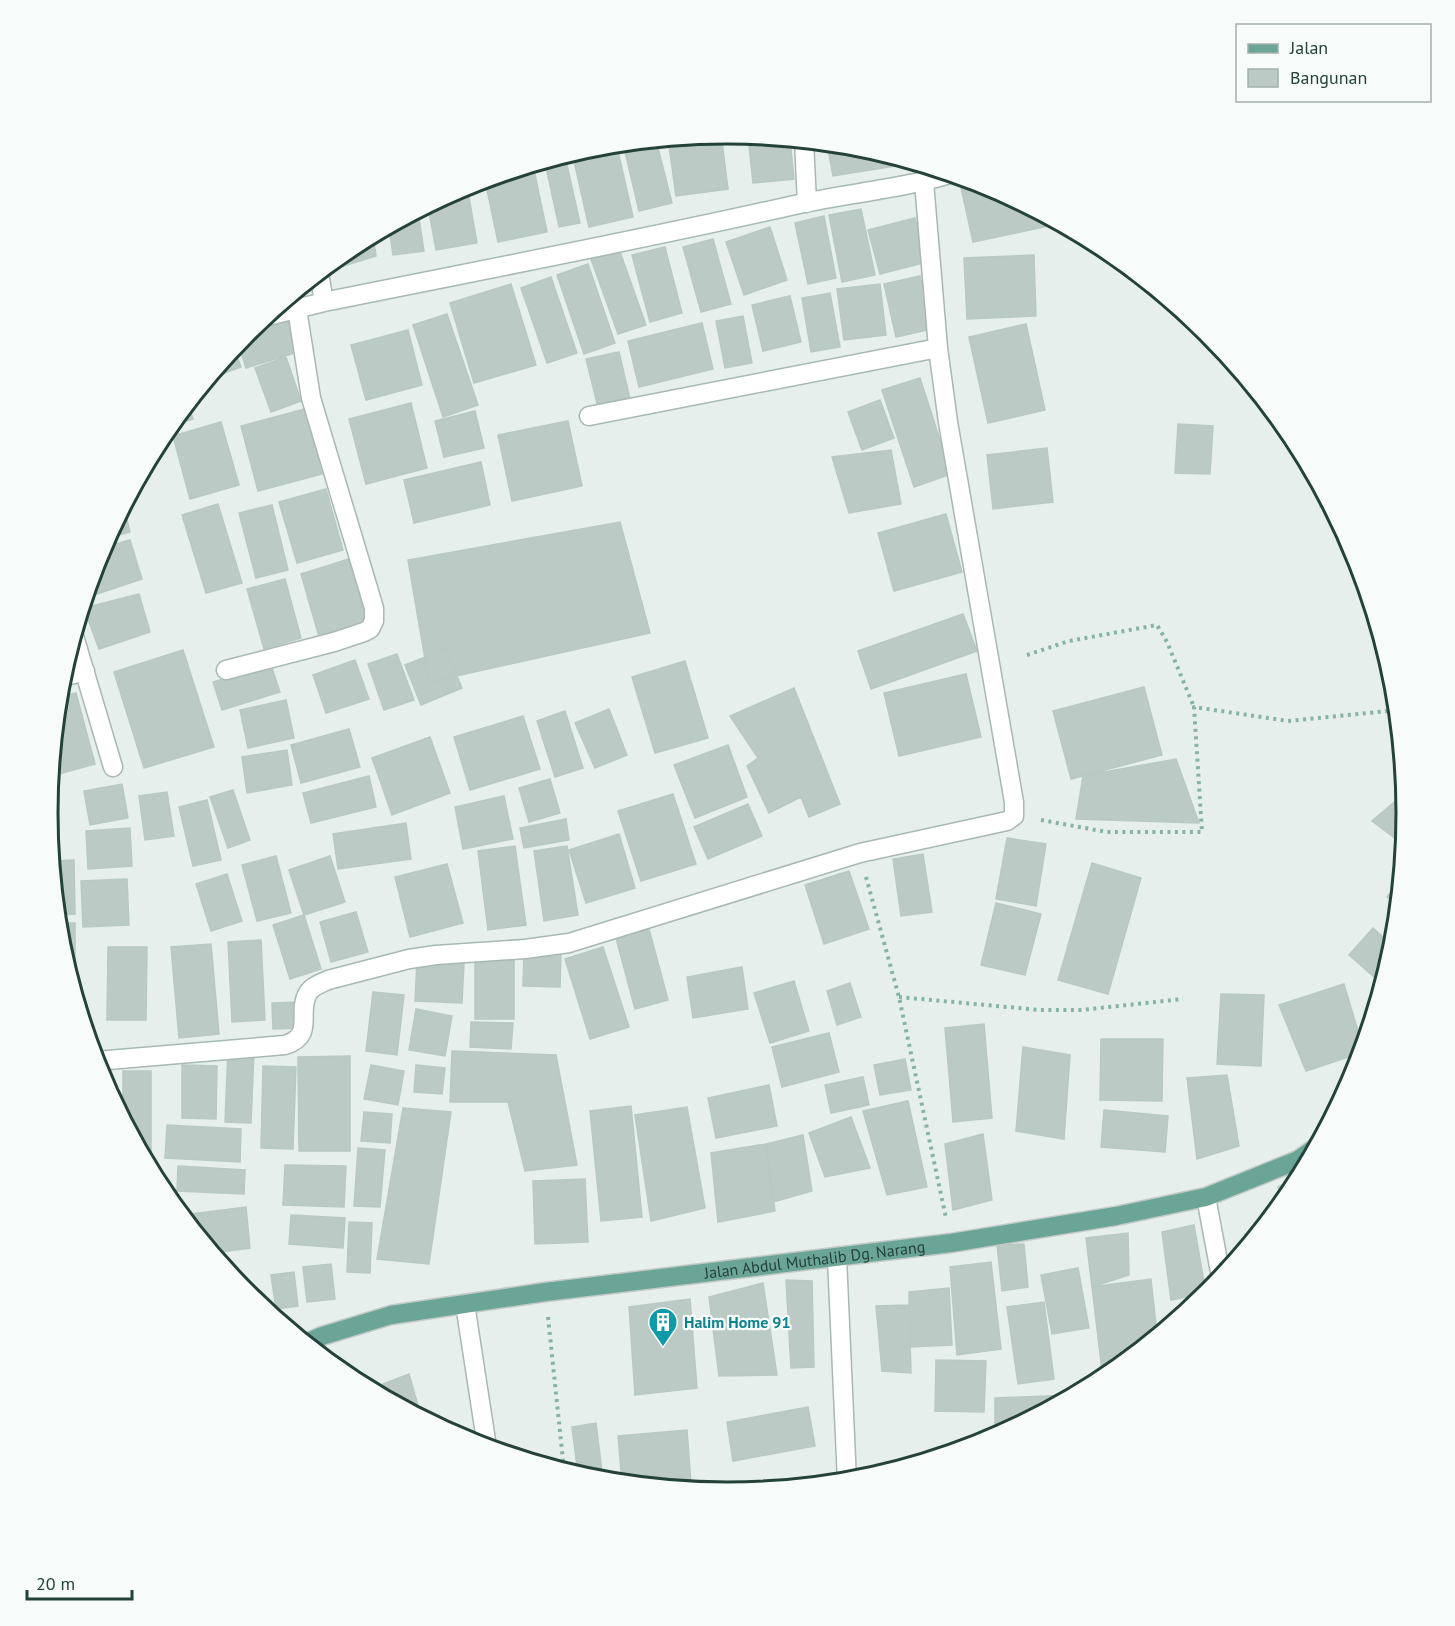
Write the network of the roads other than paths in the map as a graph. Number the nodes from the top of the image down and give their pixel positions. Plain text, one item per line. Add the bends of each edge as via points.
1 (804, 149) edge
2 (937, 178) edge
3 (924, 182) junction
4 (807, 203) junction
5 (320, 282) edge
6 (324, 302) junction
7 (297, 309) junction
8 (284, 312) edge
9 (938, 348) junction
10 (589, 416) dead end
11 (79, 650) edge
12 (226, 670) dead end
13 (85, 671) junction
14 (73, 675) edge
15 (113, 767) dead end
16 (106, 1060) edge
17 (1301, 1158) edge
18 (1206, 1197) junction
19 (837, 1258) junction
20 (1219, 1266) edge
21 (465, 1304) junction
22 (315, 1339) edge
23 (485, 1436) edge
24 (847, 1471) edge

1 - 4 street
2 - 3 street
3 - 4 street
3 - 9 street
4 - 6 street
5 - 6 street
6 - 7 street
7 - 8 street
7 - 12 street via 311,398 374,608 374,621 364,633
9 - 10 street
9 - 16 street via 1014,816 1007,821 860,854 569,943 409,959 328,980 309,991 303,1029 294,1042 285,1046
11 - 13 street
13 - 14 street
13 - 15 street
17 - 18 main road, Jalan Abdul Muthalib Dg. Narang
18 - 19 main road, Jalan Abdul Muthalib Dg. Narang via 1116,1216
18 - 20 street
19 - 21 main road, Jalan Abdul Muthalib Dg. Narang
19 - 24 street
21 - 22 main road, Jalan Abdul Muthalib Dg. Narang via 392,1315
21 - 23 street

